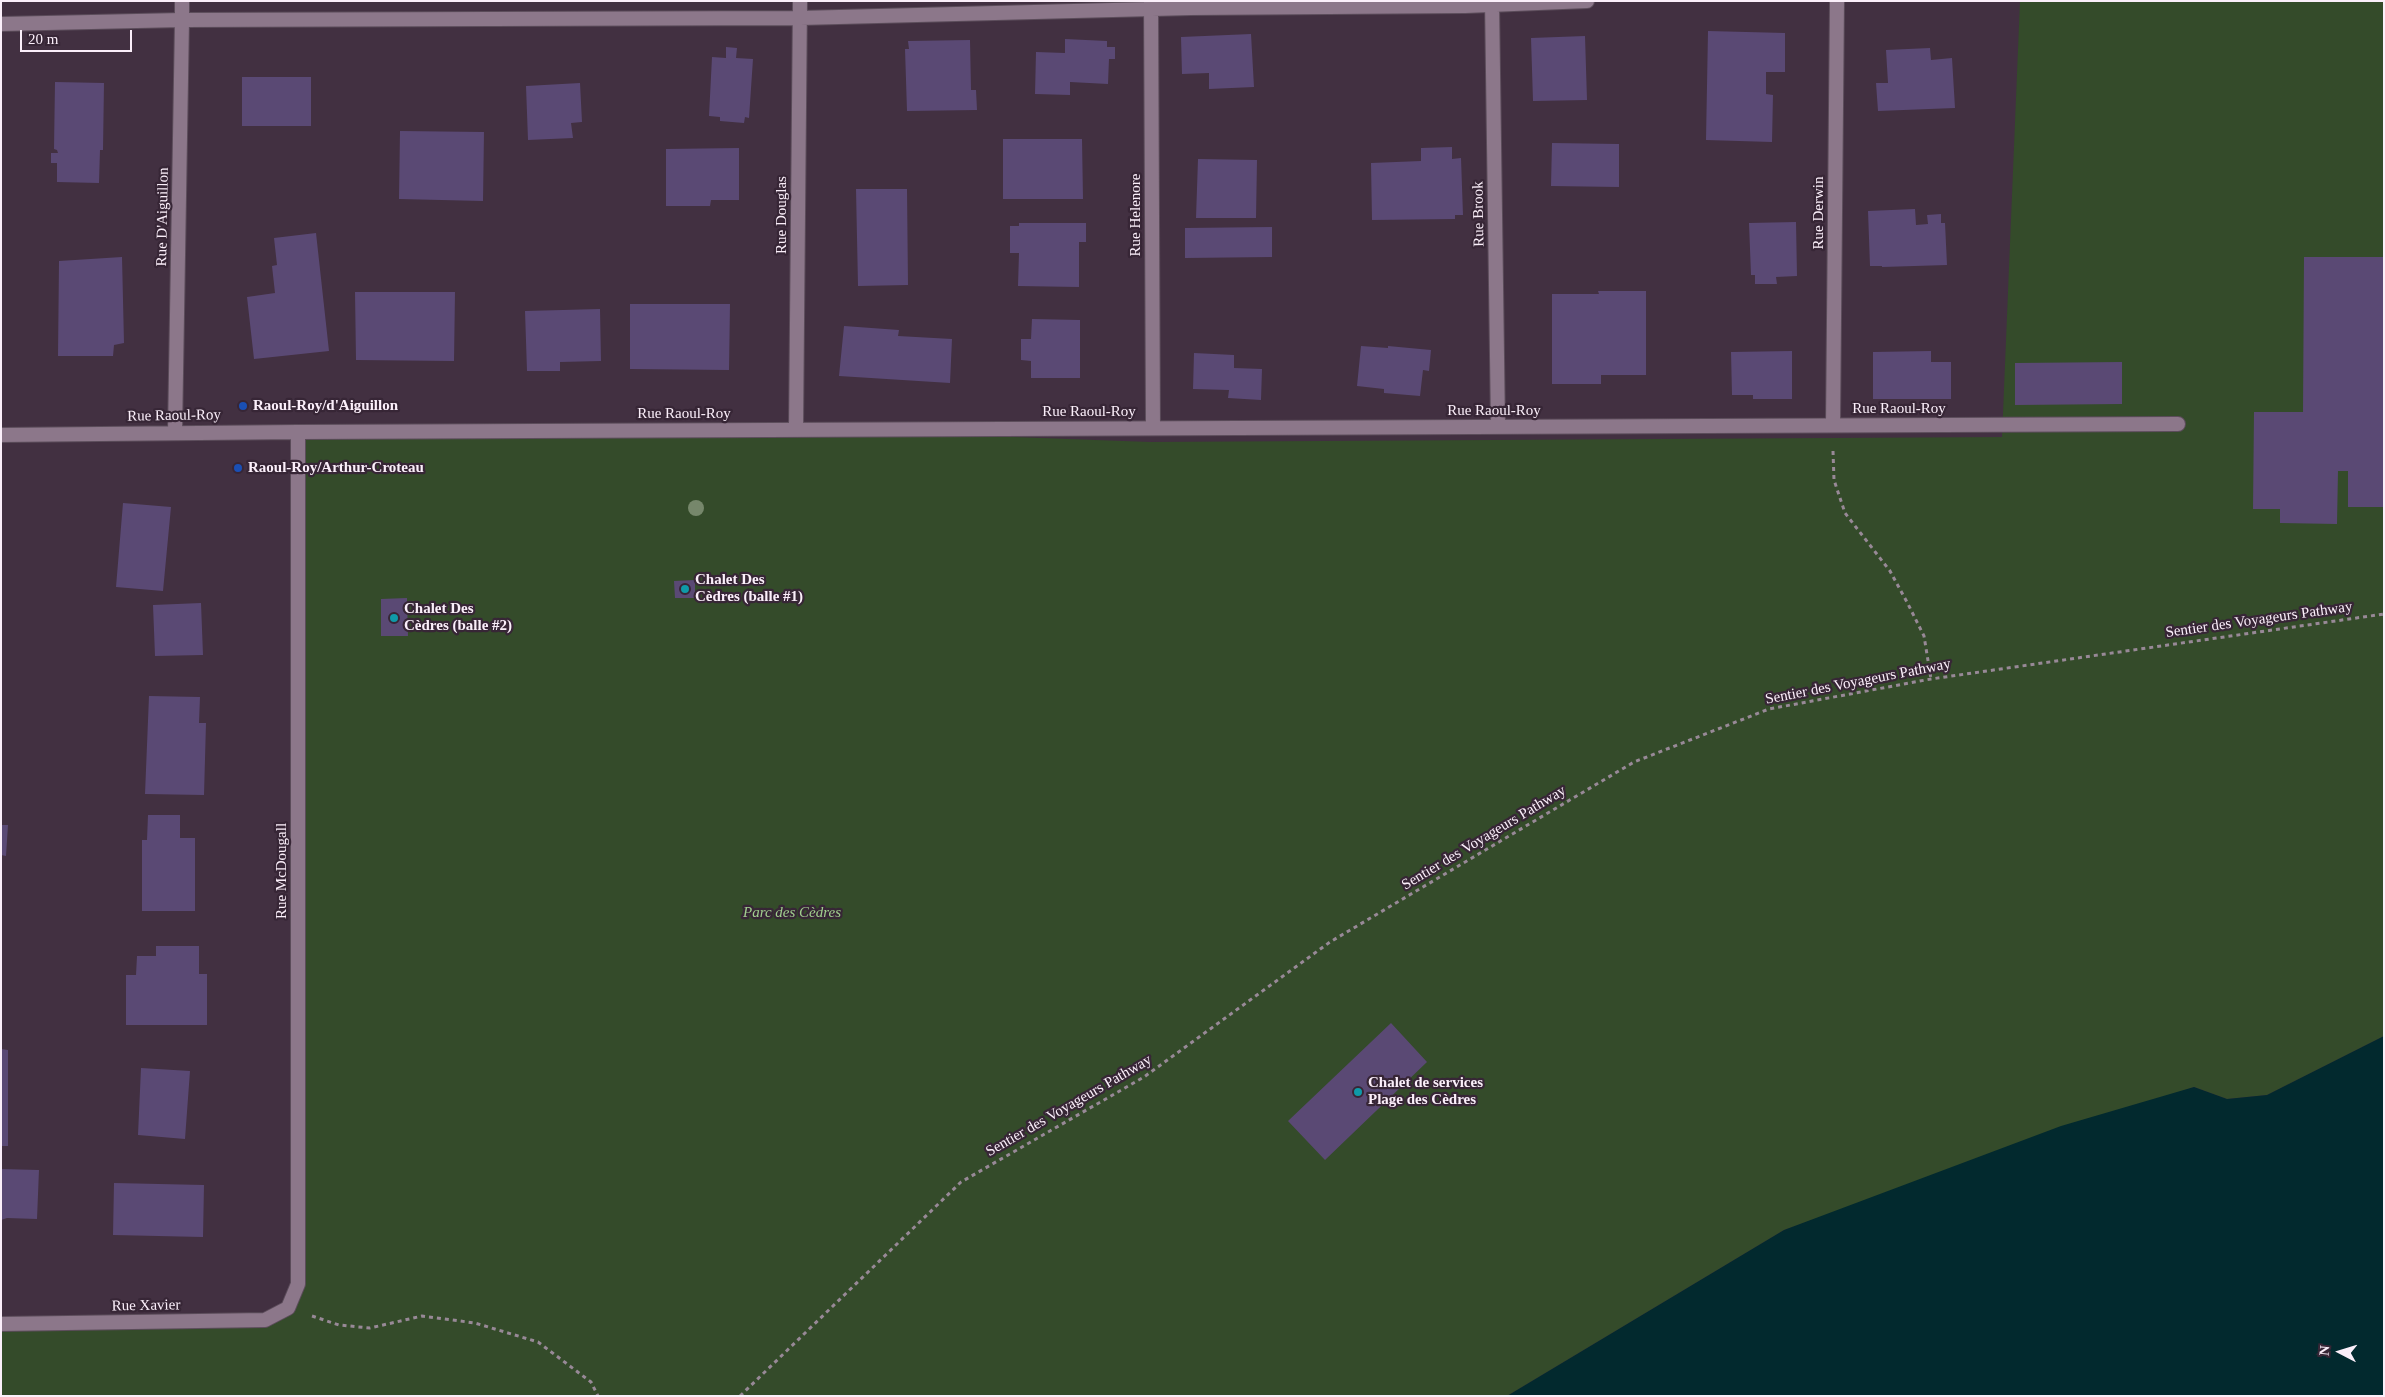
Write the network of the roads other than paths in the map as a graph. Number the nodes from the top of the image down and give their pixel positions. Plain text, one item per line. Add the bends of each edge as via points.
1 (182, 1) edge
2 (800, 1) edge
3 (1586, 1) edge
4 (1837, 1) edge
5 (1492, 3) edge
6 (1151, 6) edge
7 (800, 18) junction
8 (182, 20) junction
9 (1, 24) edge
10 (2178, 424) dead end
11 (1832, 425) junction
12 (1498, 427) junction
13 (1153, 428) junction
14 (796, 430) junction
15 (175, 432) junction
16 (298, 432) junction
17 (1, 435) edge
18 (288, 1308) joint
19 (1, 1324) edge

1 - 8 street, Rue D'Aiguillon
2 - 7 street, Rue Douglas
3 - 5 street
4 - 11 street, Rue Derwin
5 - 6 street
5 - 12 street, Rue Brook
6 - 7 street
6 - 13 street, Rue Helenore
7 - 8 street
7 - 14 street, Rue Douglas
8 - 9 street
8 - 15 street, Rue D'Aiguillon
10 - 11 street, Rue Raoul-Roy
11 - 12 street, Rue Raoul-Roy
12 - 13 street, Rue Raoul-Roy
13 - 14 street, Rue Raoul-Roy
14 - 16 street, Rue Raoul-Roy
15 - 16 street, Rue Raoul-Roy
15 - 17 street, Rue Raoul-Roy
16 - 18 street, Rue McDougall via 298,1284
18 - 19 street, Rue Xavier via 265,1320

